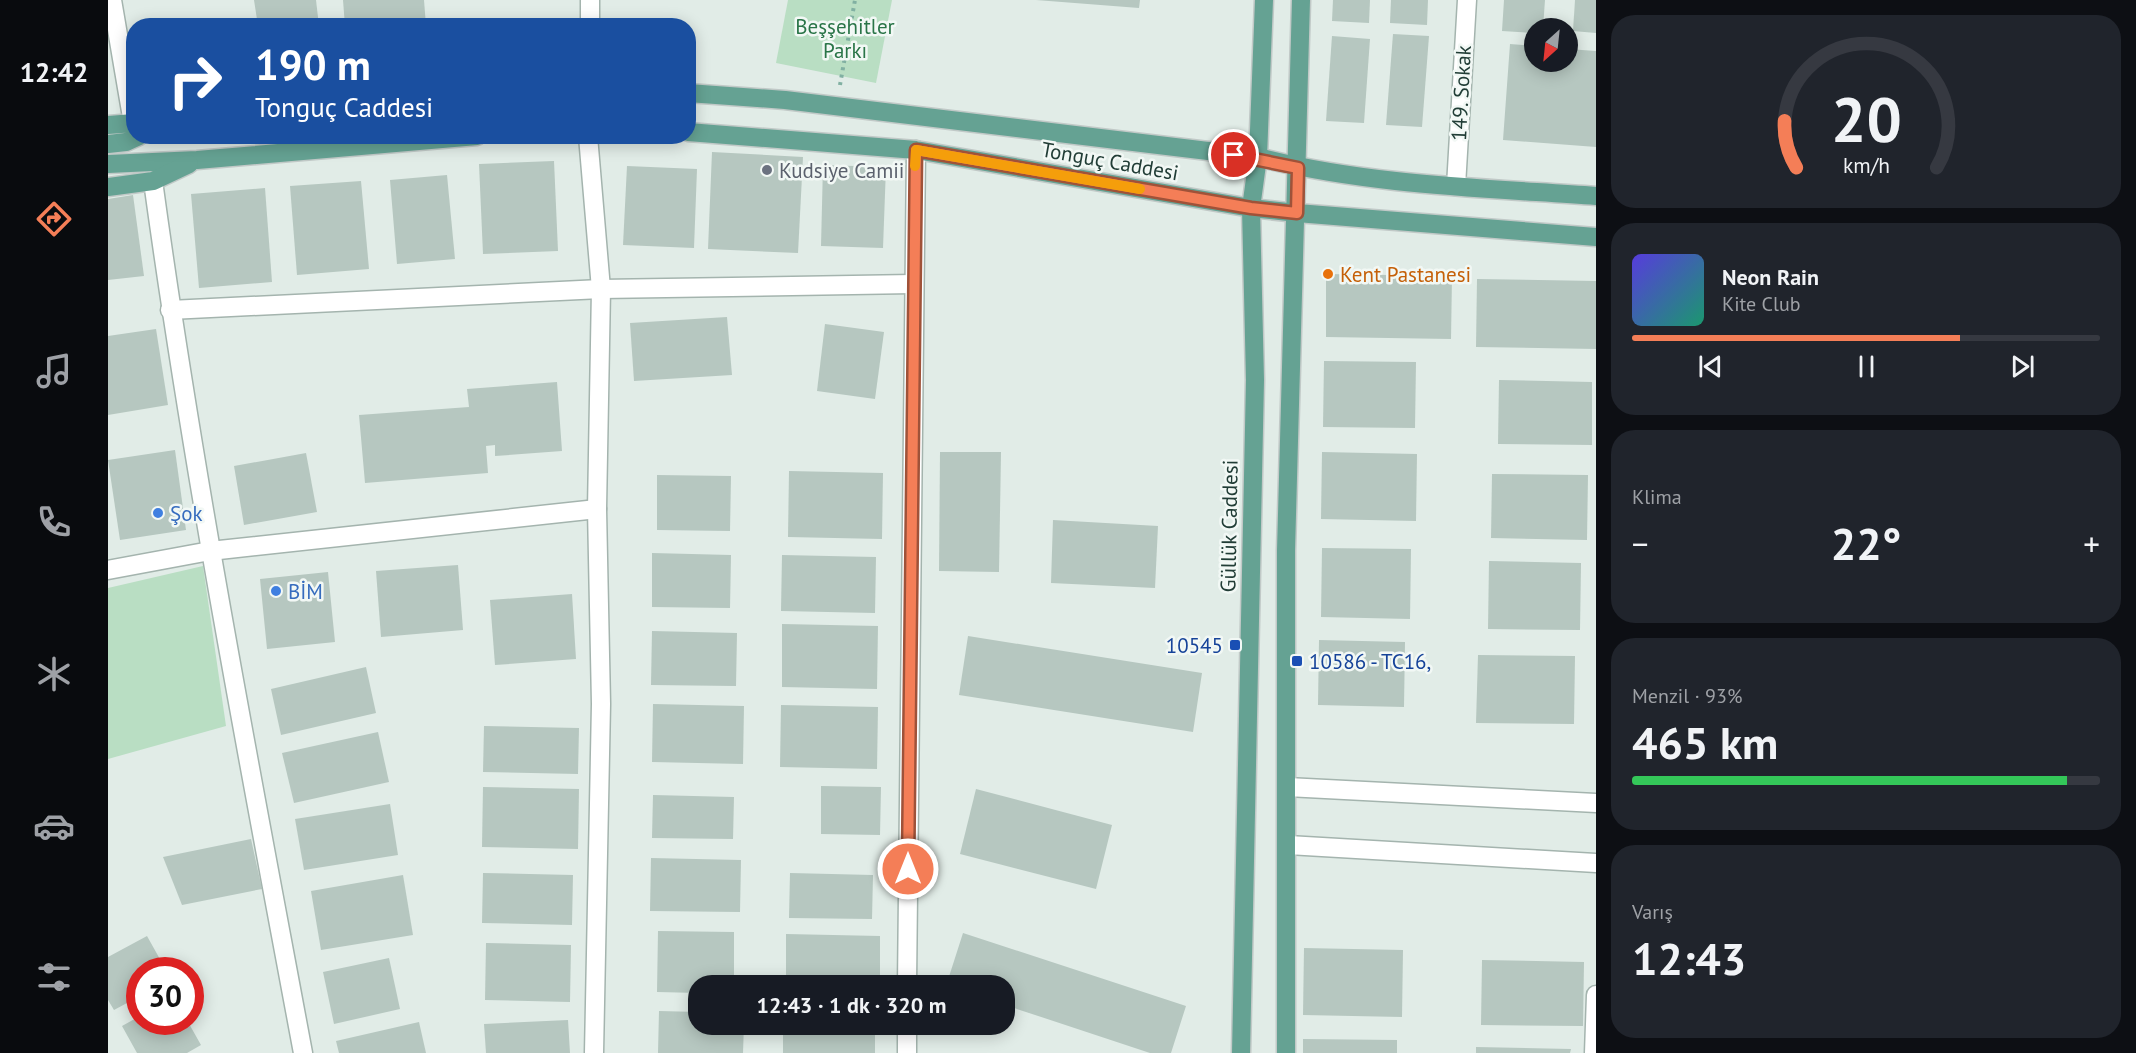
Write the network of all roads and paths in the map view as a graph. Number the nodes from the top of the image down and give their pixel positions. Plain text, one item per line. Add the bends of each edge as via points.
1 (111, 0) edge
2 (590, 0) edge
3 (855, 0) edge
4 (1264, 0) edge
5 (1301, 0) edge
6 (1467, 0) edge
7 (590, 18) edge
8 (126, 84) edge
9 (696, 94) edge
10 (836, 106) junction
11 (126, 124) edge
12 (108, 125) edge
13 (696, 133) edge
14 (126, 142) edge
15 (108, 144) edge
16 (383, 144) edge
17 (589, 144) edge
18 (916, 150) junction
19 (1257, 158) junction
20 (196, 160) junction
21 (108, 164) edge
22 (1298, 168) junction
23 (153, 181) junction
24 (1456, 186) junction
25 (108, 187) edge
26 (1596, 195) edge
27 (1251, 208) junction
28 (1297, 213) junction
29 (1596, 237) edge
30 (913, 284) junction
31 (601, 289) junction
32 (170, 310) junction
33 (597, 508) junction
34 (210, 551) junction
35 (108, 570) edge
36 (1287, 788) junction
37 (1596, 803) edge
38 (1288, 845) junction
39 (1596, 863) edge
40 (907, 975) edge
41 (1596, 995) edge
42 (907, 1035) edge
43 (303, 1053) edge
44 (594, 1053) edge
45 (907, 1053) edge
46 (1241, 1053) edge
47 (1286, 1053) edge
48 (1594, 1053) edge

1 - 8 street
2 - 7 street
3 - 10 path
4 - 19 main road, Güllük Caddesi
5 - 22 main road
6 - 24 street, 149. Sokak
9 - 10 main road, Tonguç Caddesi
10 - 19 main road, Tonguç Caddesi
11 - 12 main road
13 - 18 main road, Tonguç Caddesi
14 - 15 main road
16 - 20 main road
17 - 31 street
18 - 27 main road, Tonguç Caddesi
18 - 30 street
19 - 22 main road, Tonguç Caddesi
19 - 27 main road, Güllük Caddesi
20 - 21 main road
20 - 23 main road
22 - 24 main road, Tonguç Caddesi
22 - 28 main road
23 - 25 main road
23 - 32 street
24 - 26 main road, Tonguç Caddesi
27 - 28 main road, Tonguç Caddesi
27 - 46 main road, Güllük Caddesi via 1255,380
28 - 29 main road, Tonguç Caddesi
28 - 36 main road via 1286,551
30 - 31 street
30 - 40 street
31 - 32 street
31 - 33 street
32 - 34 street
33 - 34 street
33 - 44 street via 601,704
34 - 35 street
34 - 43 street
36 - 37 street
36 - 38 main road
38 - 39 street
38 - 47 main road
41 - 48 street
42 - 45 street

